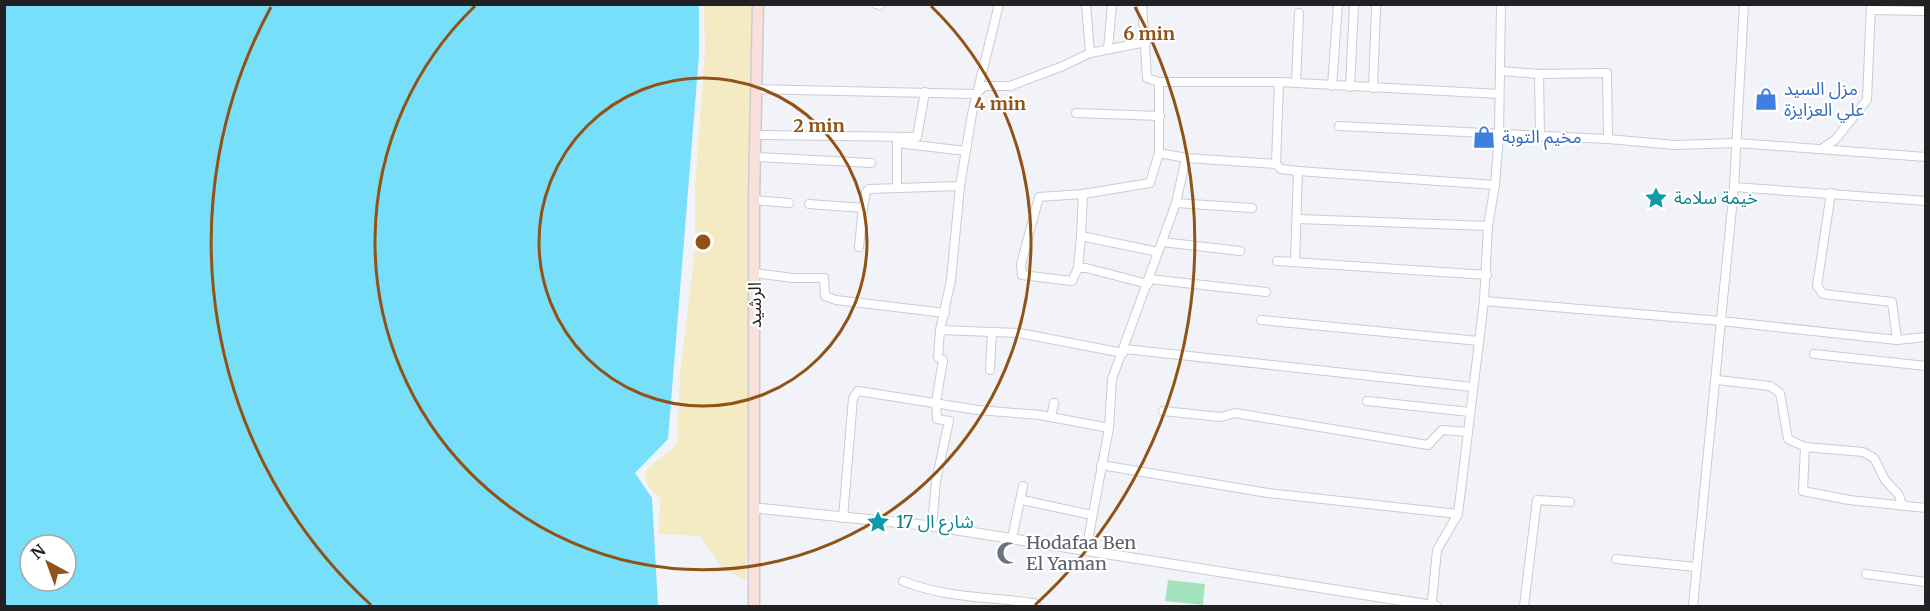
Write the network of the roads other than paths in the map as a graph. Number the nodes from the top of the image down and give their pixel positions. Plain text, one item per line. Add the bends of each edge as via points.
1 (758, 4) edge
2 (876, 4) edge
3 (999, 4) edge
4 (1086, 4) edge
5 (1112, 4) edge
6 (1142, 4) edge
7 (1338, 4) edge
8 (1502, 4) edge
9 (1744, 4) edge
10 (880, 5) edge
11 (1354, 5) edge
12 (1376, 7) dead end
13 (1871, 7) edge
14 (1926, 11) edge
15 (1299, 13) dead end
16 (1146, 42) junction
17 (1108, 49) junction
18 (1090, 53) junction
19 (1501, 71) junction
20 (1539, 74) junction
21 (1159, 82) junction
22 (1279, 82) junction
23 (1296, 82) junction
24 (1332, 86) junction
25 (1350, 87) junction
26 (1373, 87) junction
27 (756, 89) junction
28 (925, 92) junction
29 (975, 94) junction
30 (1499, 94) junction
31 (1076, 113) dead end
32 (1160, 116) junction
33 (1339, 126) dead end
34 (1499, 133) junction
35 (756, 135) junction
36 (1540, 137) junction
37 (1608, 139) junction
38 (1737, 143) junction
39 (1821, 149) junction
40 (966, 151) junction
41 (1159, 153) junction
42 (756, 157) junction
43 (1926, 157) edge
44 (1186, 158) junction
45 (871, 163) dead end
46 (1276, 164) junction
47 (1298, 171) junction
48 (1496, 185) junction
49 (960, 186) junction
50 (1734, 187) junction
51 (897, 188) junction
52 (1831, 193) junction
53 (1083, 194) junction
54 (754, 200) junction
55 (1926, 201) edge
56 (1176, 202) junction
57 (789, 203) dead end
58 (809, 204) dead end
59 (863, 208) junction
60 (1252, 208) dead end
61 (1298, 219) junction
62 (1488, 226) junction
63 (1081, 236) junction
64 (1162, 242) junction
65 (859, 247) dead end
66 (1240, 251) dead end
67 (1158, 252) junction
68 (1277, 261) dead end
69 (1295, 262) junction
70 (1078, 268) junction
71 (755, 273) junction
72 (1487, 275) junction
73 (1148, 281) junction
74 (1266, 292) dead end
75 (1484, 301) junction
76 (945, 313) junction
77 (1261, 320) dead end
78 (1721, 321) junction
79 (940, 330) junction
80 (992, 332) junction
81 (1926, 337) edge
82 (1897, 340) junction
83 (1479, 341) junction
84 (1124, 351) junction
85 (1814, 354) dead end
86 (1926, 366) edge
87 (990, 370) dead end
88 (1717, 380) junction
89 (1472, 387) junction
90 (1367, 401) dead end
91 (936, 402) junction
92 (1054, 403) dead end
93 (1163, 411) dead end
94 (1470, 412) junction
95 (1051, 417) junction
96 (1109, 428) junction
97 (1468, 432) junction
98 (1805, 447) junction
99 (1101, 465) junction
100 (1023, 486) dead end
101 (1022, 500) junction
102 (1570, 502) dead end
103 (1902, 505) junction
104 (756, 508) junction
105 (1926, 508) edge
106 (1458, 514) junction
107 (1092, 515) junction
108 (843, 518) junction
109 (932, 526) junction
110 (1012, 538) junction
111 (1086, 551) junction
112 (1616, 559) dead end
113 (1696, 567) junction
114 (1866, 574) dead end
115 (903, 581) dead end
116 (1926, 582) edge
117 (1434, 604) edge
118 (1036, 605) edge
119 (754, 606) edge
120 (1524, 606) edge
121 (1693, 606) edge

1 - 27 main road, الرشيد
2 - 10 street
3 - 29 street
4 - 18 street
5 - 17 street
6 - 16 street
7 - 24 street
8 - 19 street
9 - 38 street
11 - 25 street
12 - 26 street
13 - 14 street
13 - 39 street via 1867,100 1835,140
15 - 23 street
16 - 17 street
16 - 21 street via 1147,78
17 - 18 street
18 - 29 street via 1010,86 985,86
19 - 20 street
19 - 30 street
20 - 36 street
20 - 37 street via 1607,73
21 - 22 street
21 - 32 street
22 - 23 street
22 - 46 street
23 - 24 street
24 - 25 street
25 - 26 street
26 - 30 street
27 - 28 street
27 - 35 main road, الرشيد
28 - 29 street
28 - 35 street via 917,138
29 - 40 street
30 - 34 street
31 - 32 street
32 - 41 street
33 - 34 street
34 - 36 street
34 - 48 street
35 - 42 main road, الرشيد
36 - 37 street
37 - 38 street via 1675,145
38 - 39 street
38 - 50 street
39 - 43 street
40 - 49 street
40 - 51 street via 897,143
41 - 44 street
41 - 53 street via 1150,183
42 - 45 street
42 - 54 main road, الرشيد
44 - 46 street
44 - 56 street
46 - 47 street via 1281,169
47 - 48 street
47 - 61 street
48 - 62 street
49 - 51 street
49 - 76 street
50 - 52 street
50 - 78 street
51 - 59 street via 869,189
52 - 55 street
52 - 82 street via 1817,286 1823,294 1893,302
53 - 63 street
53 - 70 street via 1039,196 1021,264 1022,275 1064,282 1072,281
54 - 57 street
54 - 71 main road, الرشيد
56 - 60 street
56 - 64 street
58 - 59 street
59 - 65 street
61 - 62 street
61 - 69 street
62 - 72 street
63 - 67 street
63 - 70 street
64 - 66 street
64 - 67 street
67 - 73 street
68 - 69 street
69 - 72 street
70 - 73 street
71 - 76 street via 824,278 825,296 836,300
71 - 104 main road, الرشيد
72 - 75 street
73 - 74 street
73 - 84 street
75 - 78 street
75 - 83 street
76 - 79 street
77 - 83 street
78 - 82 street
78 - 88 street
79 - 80 street
79 - 91 street via 938,357 943,360
80 - 84 street
80 - 87 street
81 - 82 street
83 - 89 street
84 - 89 street
84 - 96 street via 1112,379
85 - 86 street
88 - 98 street via 1770,386 1780,393 1788,440
88 - 113 street
89 - 94 street
90 - 94 street
91 - 95 street
91 - 108 street via 865,392 854,394
91 - 109 street via 937,419 949,421 936,481
92 - 95 street
93 - 97 street via 1221,417 1235,413 1428,445 1442,430
94 - 97 street
95 - 96 street
96 - 99 street
97 - 106 street
98 - 103 street via 1863,452 1874,458
98 - 103 street via 1803,491
99 - 106 street via 1268,493
99 - 107 street
100 - 101 street
101 - 107 street
101 - 110 street
102 - 120 street via 1537,500
103 - 105 street
104 - 108 street
104 - 119 main road, الرشيد
106 - 117 street via 1437,550
107 - 111 street
108 - 109 street
109 - 110 street
110 - 111 street
111 - 117 street
112 - 113 street
113 - 121 street
114 - 116 street
115 - 118 street via 956,596

